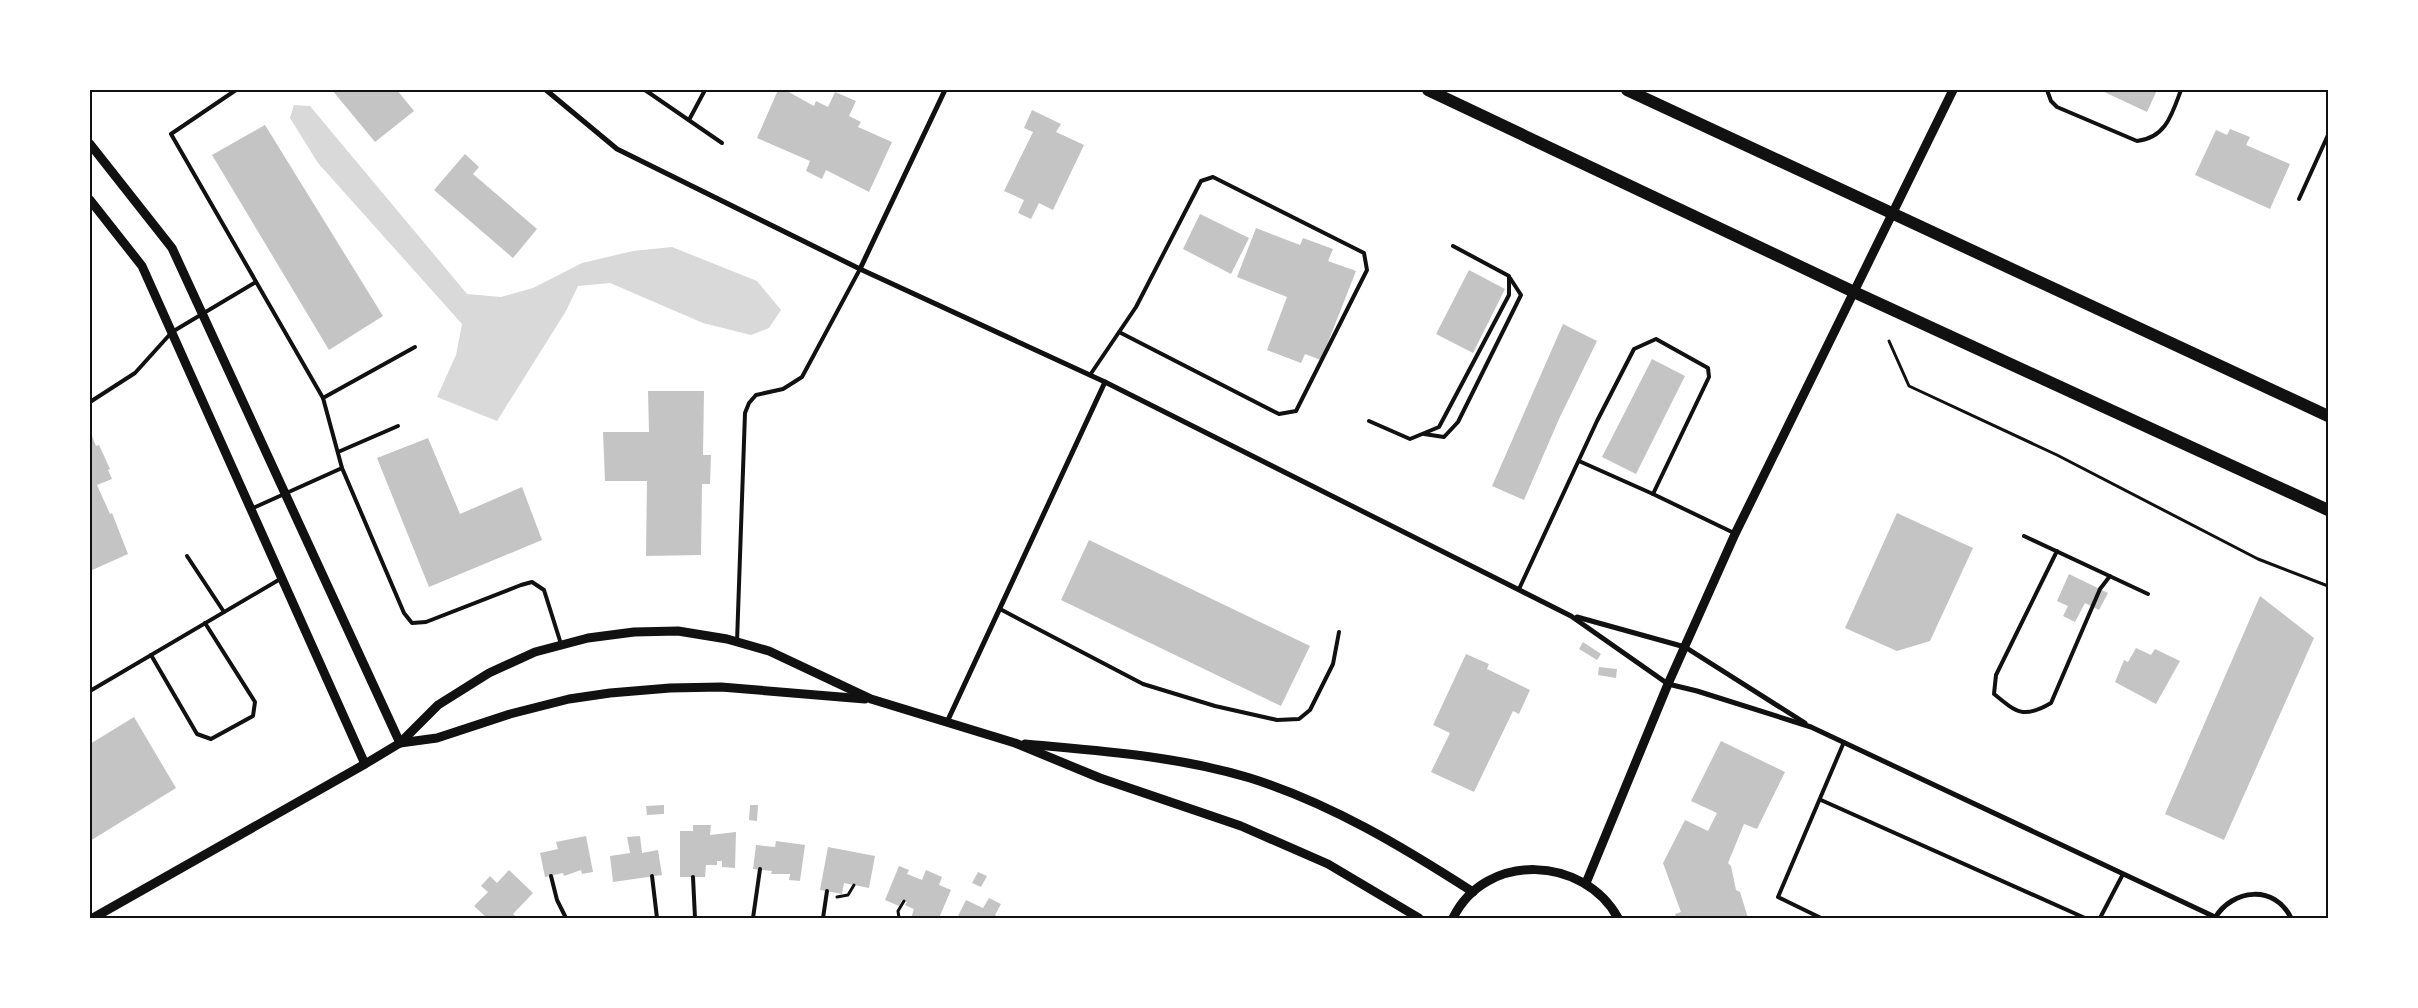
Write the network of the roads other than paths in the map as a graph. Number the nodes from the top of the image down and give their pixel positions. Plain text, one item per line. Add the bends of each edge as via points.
1 (236, 90) edge
2 (546, 90) edge
3 (645, 90) edge
4 (705, 90) edge
5 (945, 90) edge
6 (1428, 90) edge
7 (1627, 90) edge
8 (1953, 90) edge
9 (2047, 90) edge
10 (2181, 90) edge
11 (689, 120) junction
12 (2328, 135) edge
13 (722, 143) dead end
14 (90, 144) edge
15 (2299, 199) dead end
16 (90, 200) edge
17 (1894, 214) junction
18 (1453, 246) dead end
19 (860, 269) junction
20 (1509, 276) junction
21 (256, 282) junction
22 (1854, 292) junction
23 (202, 312) junction
24 (172, 332) junction
25 (1119, 332) junction
26 (415, 347) dead end
27 (1090, 375) junction
28 (1105, 382) junction
29 (323, 398) junction
30 (90, 402) edge
31 (2328, 416) edge
32 (1369, 421) dead end
33 (398, 426) dead end
34 (1424, 434) junction
35 (338, 452) junction
36 (1579, 461) junction
37 (342, 468) junction
38 (285, 493) junction
39 (1652, 494) junction
40 (251, 509) junction
41 (2328, 510) edge
42 (1735, 534) junction
43 (2024, 536) dead end
44 (2057, 551) junction
45 (186, 556) dead end
46 (2110, 576) junction
47 (282, 578) junction
48 (1518, 589) junction
49 (2148, 594) dead end
50 (1000, 609) junction
51 (224, 612) junction
52 (1571, 616) junction
53 (205, 623) junction
54 (1339, 632) dead end
55 (737, 642) junction
56 (561, 645) junction
57 (1685, 647) junction
58 (151, 655) junction
59 (1668, 684) junction
60 (90, 691) edge
61 (871, 699) junction
62 (947, 722) junction
63 (1811, 727) junction
64 (1844, 742) junction
65 (400, 743) junction
66 (1015, 743) junction
67 (365, 764) junction
68 (1821, 800) junction
69 (760, 869) dead end
70 (2122, 874) junction
71 (551, 876) dead end
72 (652, 876) dead end
73 (693, 877) dead end
74 (1586, 883) junction
75 (827, 891) dead end
76 (1473, 892) junction
77 (92, 918) edge
78 (566, 918) edge
79 (657, 918) edge
80 (695, 918) edge
81 (753, 918) edge
82 (823, 918) edge
83 (1419, 918) edge
84 (1453, 918) edge
85 (1618, 918) edge
86 (1821, 918) edge
87 (2085, 918) edge
88 (2100, 918) edge
89 (2215, 918) edge
90 (2291, 918) edge

1 - 21 lane via 171,134
2 - 19 street via 617,149
3 - 11 lane
4 - 11 lane
5 - 19 street
6 - 22 main road
7 - 17 main road
8 - 17 street
9 - 10 lane via 2056,107 2137,141 2150,139 2164,130
11 - 13 lane
12 - 15 lane
14 - 23 street via 172,248
16 - 24 street via 142,266
17 - 22 street
17 - 31 main road
18 - 20 lane
19 - 27 street
19 - 55 lane via 802,376 783,389 756,394 745,413
20 - 34 lane via 1509,295 1443,420 1439,427
20 - 34 lane via 1520,295 1458,422 1444,438
21 - 23 lane
21 - 29 lane
22 - 41 main road
22 - 42 street
23 - 24 lane
23 - 38 street
24 - 30 lane via 135,373
24 - 40 street
25 - 25 lane via 1136,307 1201,181 1213,177 1364,253 1367,270 1296,411 1279,414
25 - 27 lane
26 - 29 lane
27 - 28 street
28 - 48 street
28 - 50 street
29 - 35 lane
32 - 34 lane via 1410,440
33 - 35 lane
35 - 37 lane
36 - 39 lane
36 - 39 lane via 1634,349 1656,339 1708,368 1709,376
36 - 48 lane
37 - 38 lane
37 - 56 lane via 404,613 412,622 426,622 532,582 544,590
38 - 40 lane
38 - 65 street
39 - 42 lane
40 - 47 street
42 - 57 street
43 - 44 lane
44 - 46 lane
44 - 46 lane via 1996,675 1994,694 2016,712 2036,712 2051,703 2100,589
45 - 51 lane
46 - 49 lane
47 - 51 lane
47 - 67 street
48 - 52 street
50 - 54 lane via 1143,684 1215,706 1290,721 1299,719 1310,710 1333,664
50 - 62 street
51 - 53 lane
52 - 57 street
52 - 59 street
53 - 58 lane
53 - 58 lane via 255,702 252,716 211,739 197,734
55 - 56 street via 678,631 588,638
55 - 61 street via 769,652
56 - 65 street via 535,652 489,673 438,704
57 - 59 street
57 - 63 street
58 - 60 lane
59 - 63 street via 1697,690
59 - 74 street
61 - 62 street
61 - 65 street via 721,687 610,693 569,699 510,714 437,738
62 - 66 street
63 - 64 street
64 - 68 lane
64 - 70 street
65 - 67 street
66 - 76 street via 1168,759 1250,778 1340,813 1419,857
66 - 83 street via 1100,778 1241,826 1285,845 1328,864
67 - 77 street
68 - 86 lane via 1778,898
68 - 87 lane
69 - 81 lane
70 - 88 lane
70 - 89 street
71 - 78 lane
72 - 79 lane
73 - 80 lane
74 - 76 street via 1558,871 1528,869 1499,876
74 - 85 street via 1611,904
75 - 82 lane
76 - 84 street
89 - 90 street via 2222,906 2233,899 2245,894 2258,894 2282,905

